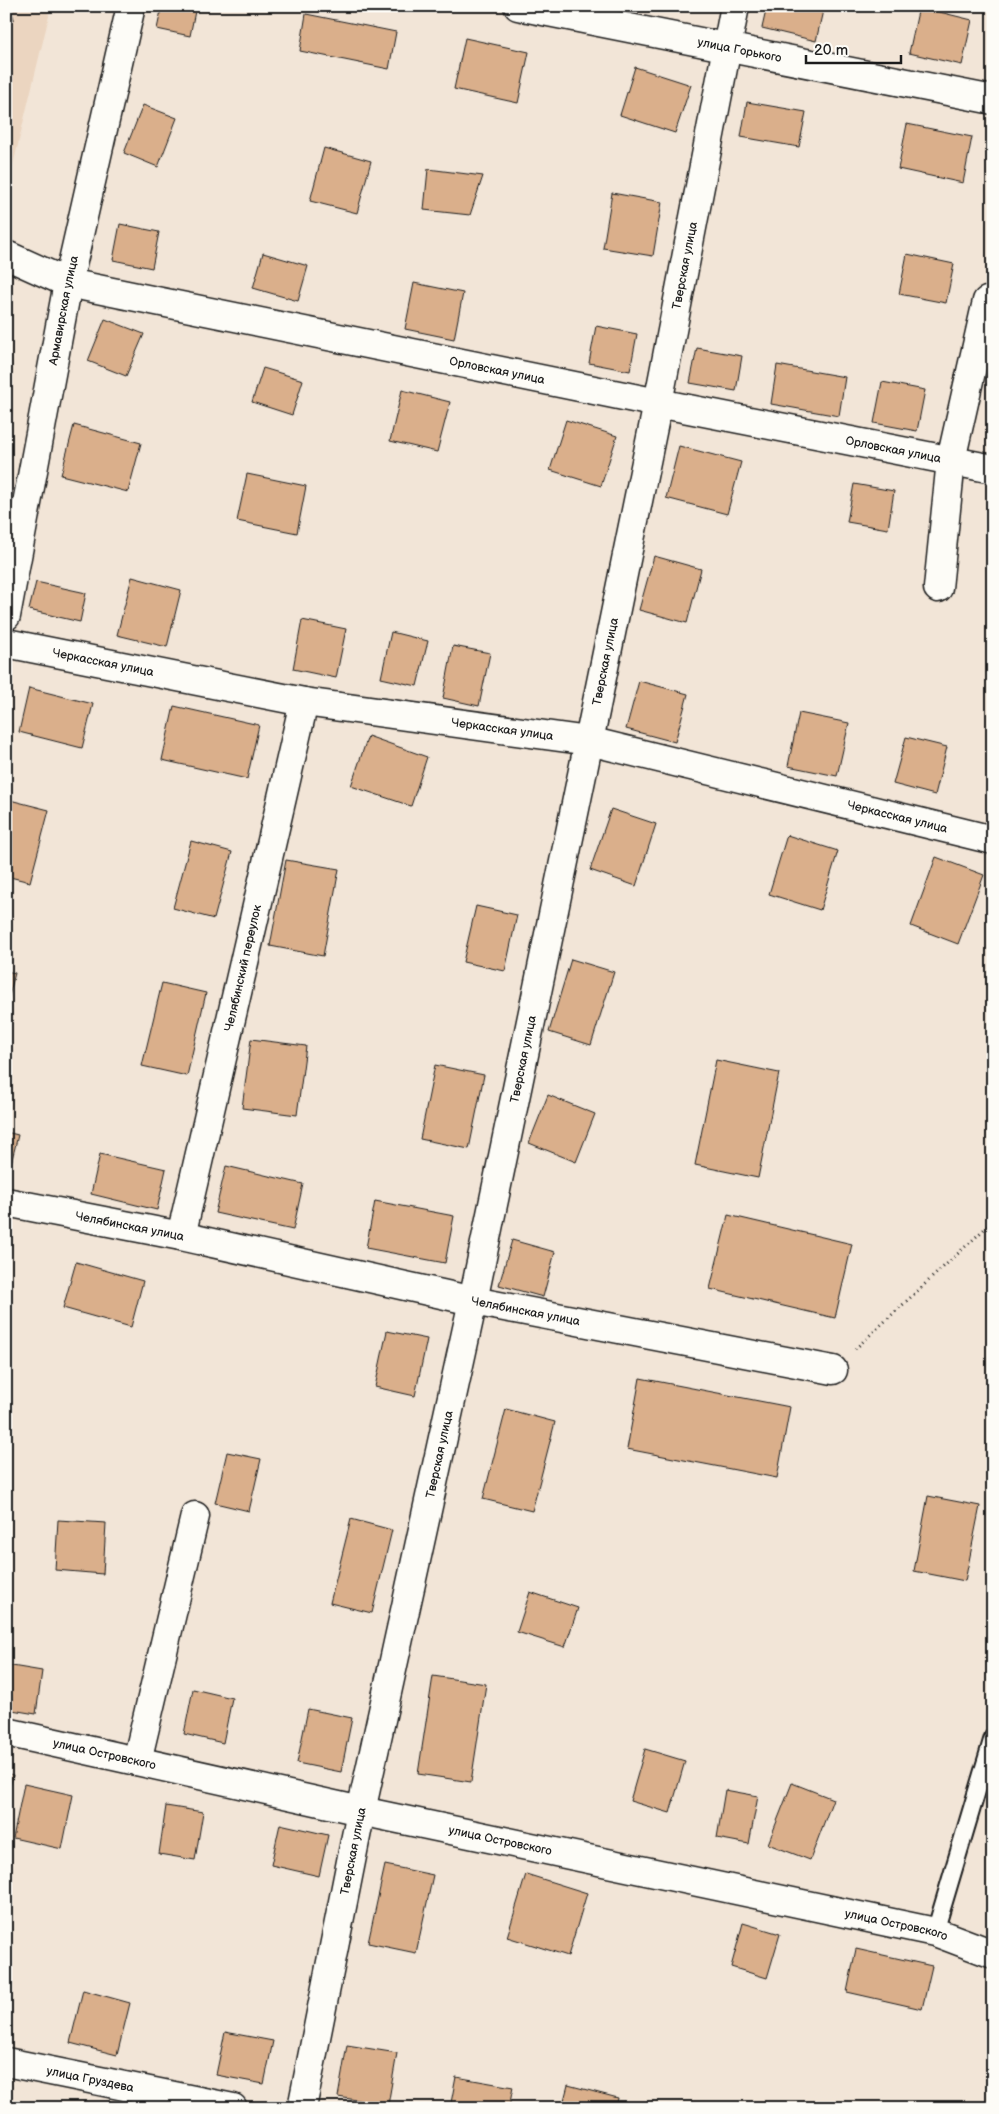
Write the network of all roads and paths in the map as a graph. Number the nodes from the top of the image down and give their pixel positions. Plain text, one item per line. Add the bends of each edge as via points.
1 (130, 6) edge
2 (518, 6) edge
3 (735, 6) edge
4 (728, 48) junction
5 (993, 100) edge
6 (6, 256) edge
7 (68, 283) junction
8 (986, 301) dead end
9 (658, 403) junction
10 (951, 460) junction
11 (993, 469) edge
12 (938, 588) dead end
13 (6, 616) edge
14 (6, 642) edge
15 (304, 702) junction
16 (589, 741) junction
17 (993, 840) edge
18 (6, 1202) edge
19 (993, 1221) edge
20 (181, 1236) junction
21 (473, 1301) junction
22 (833, 1370) joint
23 (195, 1516) dead end
24 (6, 1732) edge
25 (993, 1737) edge
26 (137, 1761) junction
27 (361, 1812) junction
28 (935, 1932) junction
29 (993, 1954) edge
30 (6, 2062) edge
31 (233, 2108) edge
32 (302, 2108) edge

1 - 7 street, Армавирская улица
2 - 4 street, улица Горького
3 - 4 street, Тверская улица
4 - 5 street, улица Горького
4 - 9 street, Тверская улица
6 - 7 street, Орловская улица
7 - 9 street, Орловская улица
7 - 13 street, Армавирская улица
8 - 10 street
9 - 10 street, Орловская улица
9 - 16 street, Тверская улица
10 - 11 street, Орловская улица
10 - 12 street
14 - 15 street, Черкасская улица
15 - 16 street, Черкасская улица
15 - 20 street, Челябинский переулок
16 - 17 street, Черкасская улица
16 - 21 street, Тверская улица
18 - 20 street, Челябинская улица
19 - 22 path
20 - 21 street, Челябинская улица
21 - 22 street, Челябинская улица
21 - 27 street, Тверская улица
23 - 26 street
24 - 26 street, улица Островского
25 - 28 lane
26 - 27 street, улица Островского
27 - 28 street, улица Островского
27 - 32 street, Тверская улица
28 - 29 street, улица Островского
30 - 31 street, улица Груздева

